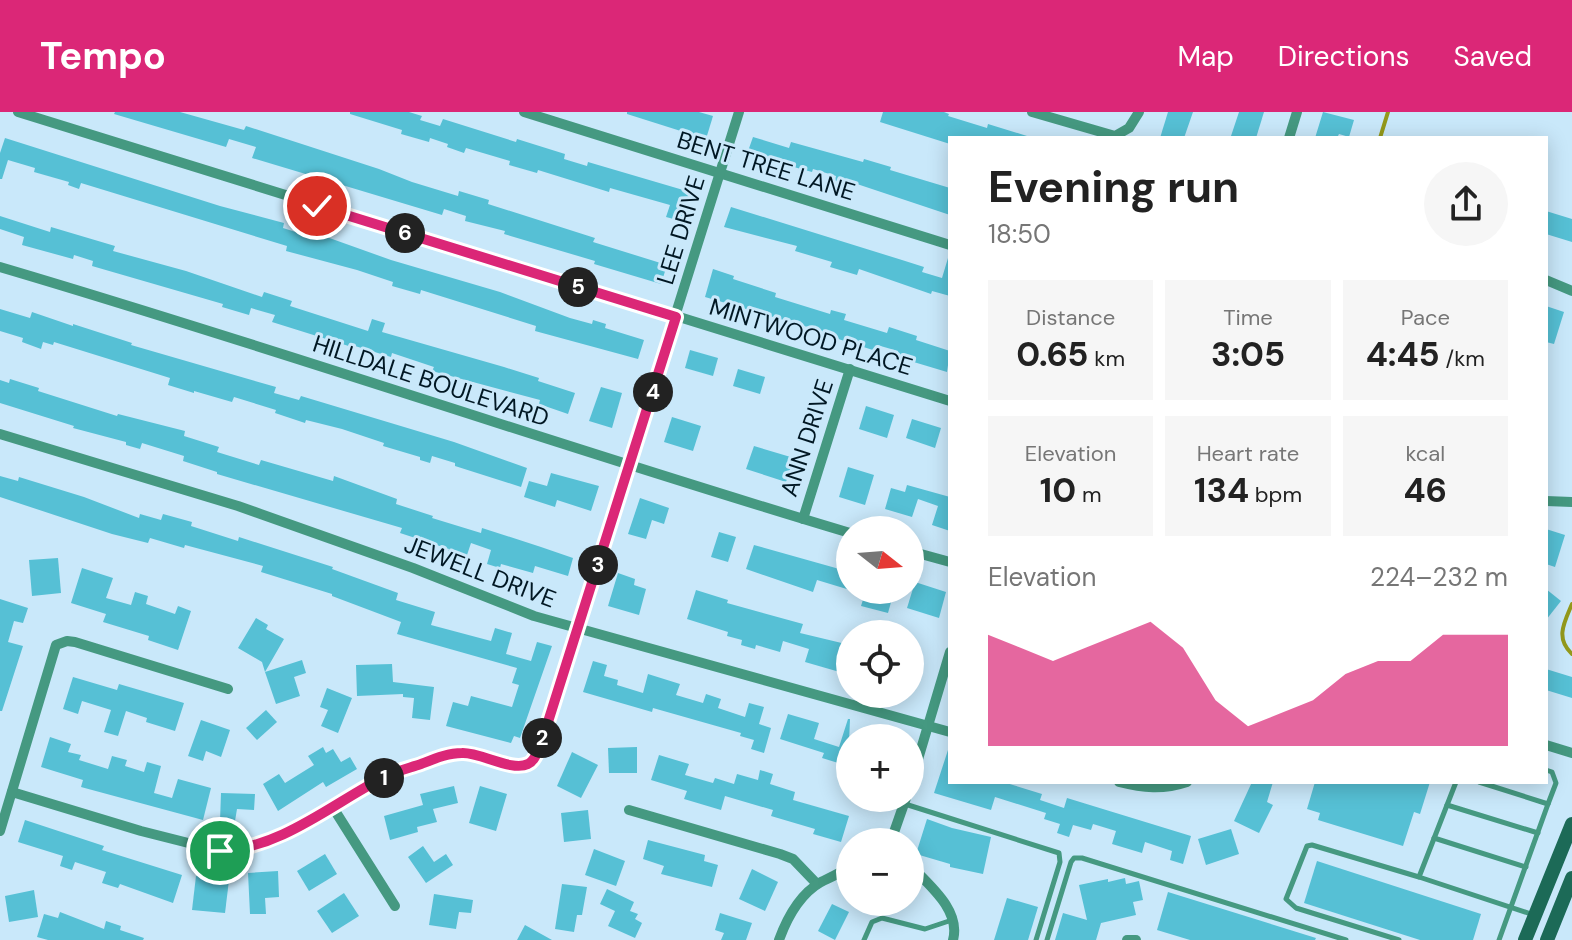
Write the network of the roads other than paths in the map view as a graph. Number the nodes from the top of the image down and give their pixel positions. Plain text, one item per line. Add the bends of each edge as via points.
1 (18, 112) edge
2 (524, 112) edge
3 (739, 112) edge
4 (1032, 112) edge
5 (1139, 112) edge
6 (1297, 112) edge
7 (1290, 136) edge
8 (719, 172) junction
9 (948, 244) edge
10 (0, 267) edge
11 (1548, 281) edge
12 (1572, 291) edge
13 (676, 317) junction
14 (850, 369) junction
15 (948, 400) edge
16 (0, 434) edge
17 (630, 466) junction
18 (1548, 501) edge
19 (1572, 502) edge
20 (803, 519) junction
21 (836, 529) edge
22 (924, 555) edge
23 (948, 561) edge
24 (577, 629) junction
25 (948, 659) edge
26 (228, 689) dead end
27 (928, 725) junction
28 (948, 731) edge
29 (924, 739) edge
30 (1548, 746) edge
31 (1572, 753) edge
32 (1548, 771) edge
33 (1128, 784) edge
34 (1181, 784) edge
35 (1455, 784) edge
36 (1485, 784) edge
37 (12, 792) junction
38 (1548, 804) junction
39 (1447, 805) junction
40 (332, 806) junction
41 (924, 807) edge
42 (629, 810) dead end
43 (1572, 824) edge
44 (0, 831) edge
45 (1538, 833) junction
46 (1434, 838) junction
47 (1526, 867) junction
48 (836, 874) edge
49 (1419, 877) junction
50 (1572, 878) edge
51 (924, 881) edge
52 (817, 884) junction
53 (395, 906) dead end
54 (1511, 907) junction
55 (1535, 915) junction
56 (954, 919) junction
57 (779, 940) edge
58 (864, 940) edge
59 (953, 940) edge
60 (1036, 940) edge
61 (1047, 940) edge
62 (1127, 940) edge
63 (1136, 940) edge
64 (1346, 940) edge
65 (1399, 940) edge
66 (1499, 940) edge
67 (1525, 940) edge
68 (1547, 940) edge

1 - 13 street, MINTWOOD PLACE
2 - 8 street, BENT TREE LANE
3 - 8 street, LEE DRIVE
4 - 5 street via 1115,136 1129,128
6 - 7 street
8 - 9 street, BENT TREE LANE
8 - 13 street, LEE DRIVE
10 - 17 street, HILLDALE BOULEVARD
11 - 12 street
13 - 14 street, MINTWOOD PLACE
13 - 17 street, LEE DRIVE
14 - 15 street, MINTWOOD PLACE
14 - 20 street, ANN DRIVE
16 - 24 street, JEWELL DRIVE via 238,506
17 - 20 street, HILLDALE BOULEVARD
17 - 24 street, LEE DRIVE
18 - 19 street
20 - 21 street, HILLDALE BOULEVARD
22 - 23 street
24 - 27 street, JEWELL DRIVE
24 - 40 street, LEE DRIVE via 541,744 527,765 463,752 389,775
25 - 27 street
26 - 37 street via 67,641 54,649
27 - 28 street, JEWELL DRIVE
27 - 29 street
30 - 31 street
32 - 38 lane via 1556,783
33 - 34 street via 1152,789
35 - 39 lane
36 - 38 lane
37 - 40 street, LEE DRIVE via 220,851 258,845
37 - 44 street
38 - 45 lane
39 - 45 lane
39 - 46 lane
40 - 53 street
41 - 60 lane via 1059,853
42 - 52 street via 793,859
43 - 55 main road
45 - 47 lane
46 - 47 lane
46 - 49 lane
47 - 54 lane
48 - 52 street
49 - 54 lane
49 - 65 lane via 1312,845 1307,846 1286,899 1296,908
50 - 68 main road
51 - 56 street
52 - 57 street via 794,910
54 - 55 lane
54 - 66 lane
55 - 67 main road
56 - 58 lane via 925,929 882,918 872,922
56 - 59 street
61 - 64 lane via 1074,858
62 - 63 street

